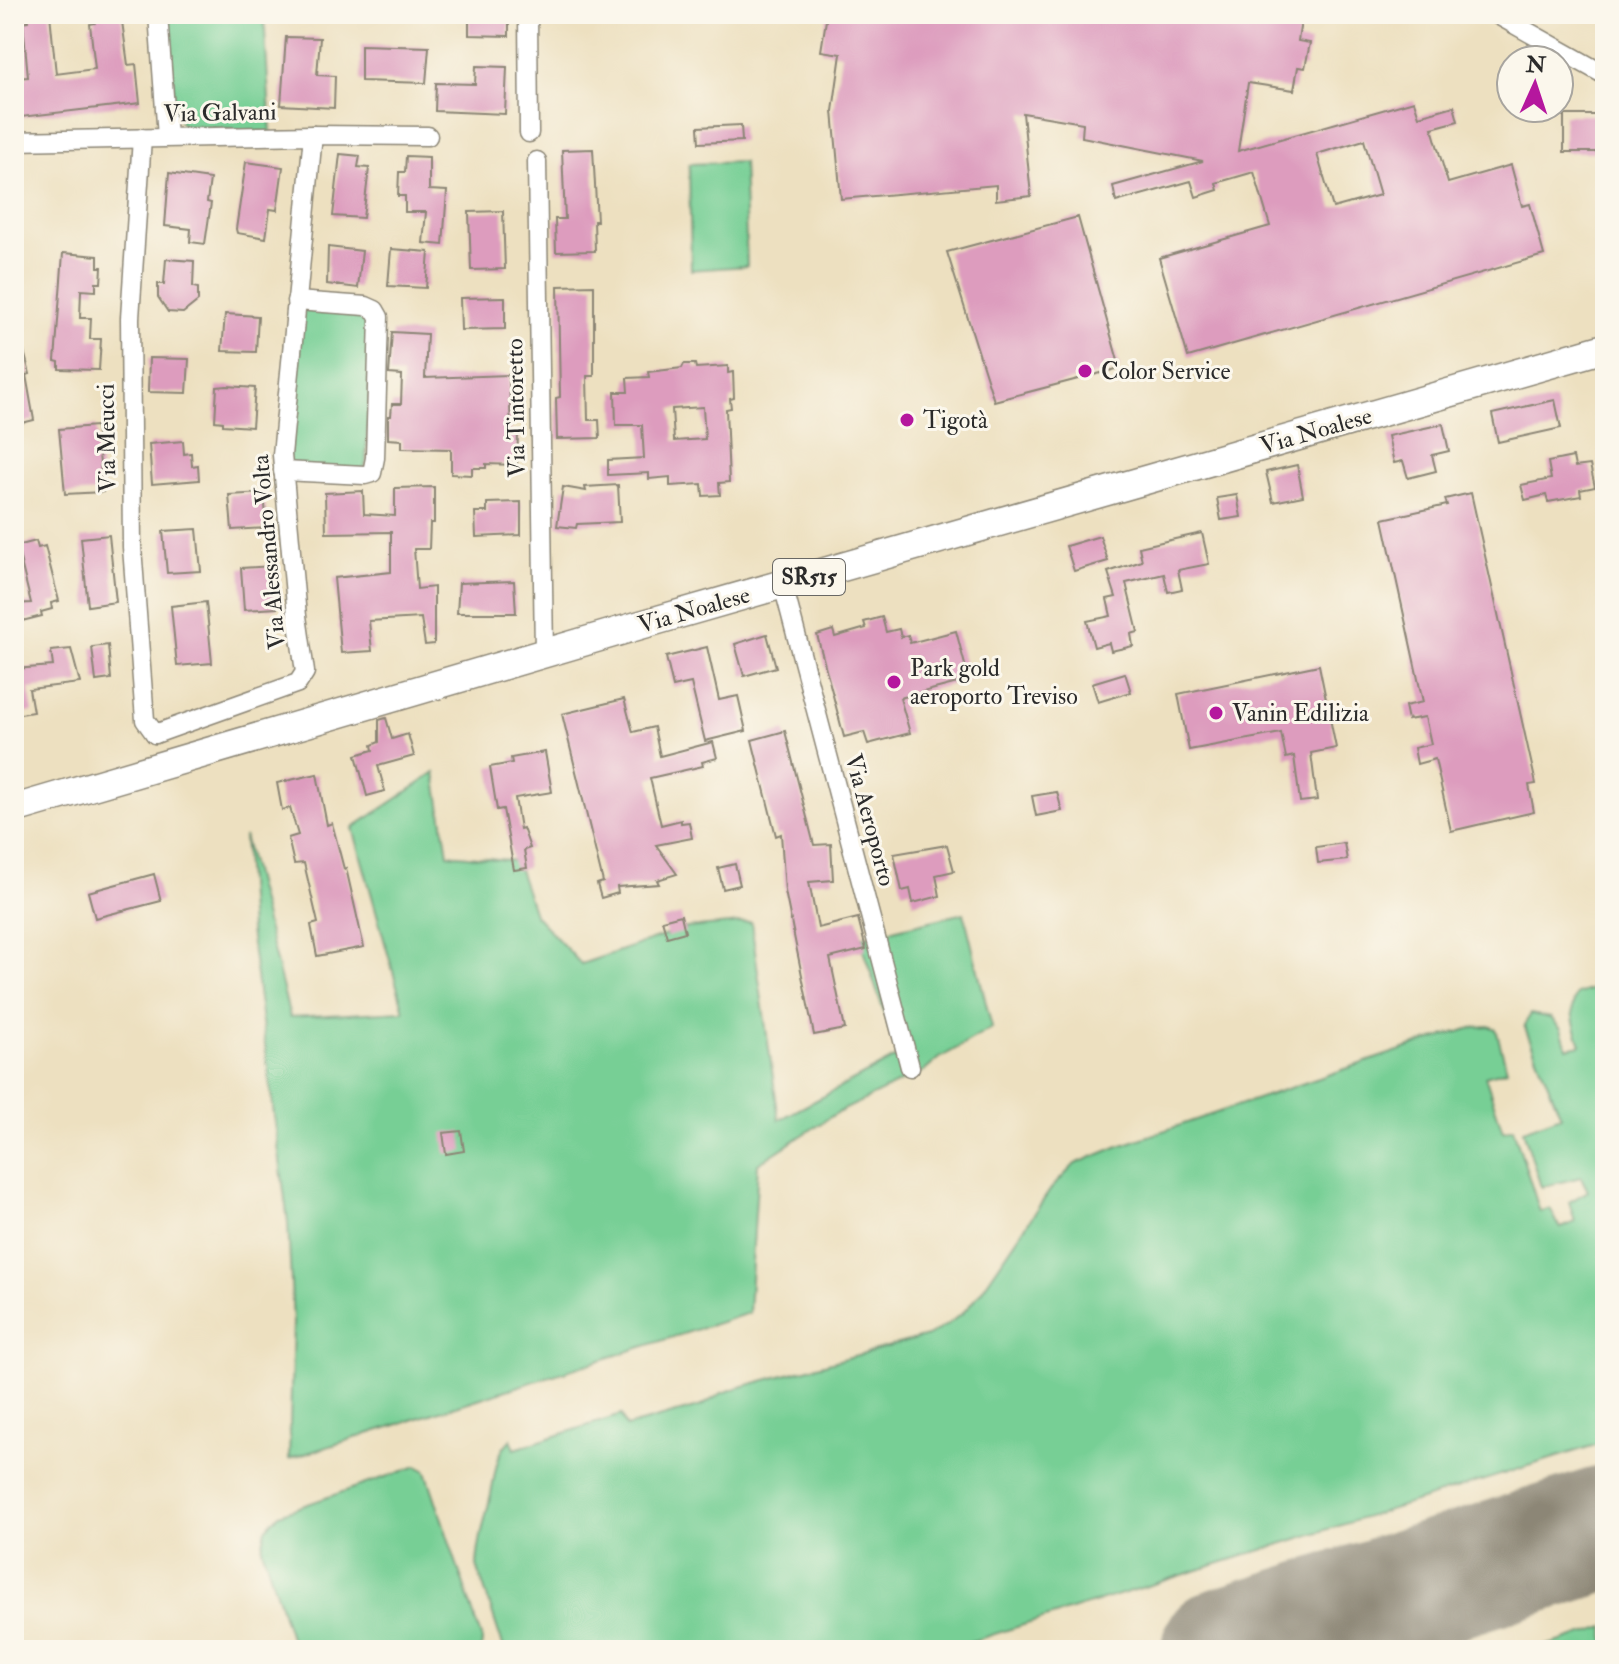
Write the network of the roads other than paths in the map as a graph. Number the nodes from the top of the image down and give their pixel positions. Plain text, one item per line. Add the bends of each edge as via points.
1 (158, 14) edge
2 (528, 14) edge
3 (1496, 14) edge
4 (1605, 75) edge
5 (529, 133) dead end
6 (313, 135) junction
7 (428, 136) dead end
8 (167, 137) junction
9 (142, 138) junction
10 (14, 141) edge
11 (537, 161) dead end
12 (296, 301) junction
13 (1605, 348) edge
14 (283, 471) junction
15 (783, 585) junction
16 (544, 654) junction
17 (155, 734) junction
18 (160, 766) junction
19 (14, 809) edge
20 (910, 1067) dead end

1 - 8 street
2 - 5 street
3 - 4 street
6 - 7 street, Via Galvani
6 - 8 street, Via Galvani
6 - 12 street, Via Alessandro Volta
8 - 9 street, Via Galvani
9 - 10 street, Via Galvani
9 - 17 street, Via Meucci via 130,318 132,547 145,720
11 - 16 street, Via Tintoretto
12 - 14 street, Via Alessandro Volta
12 - 14 street via 366,306 379,317 375,458 372,473 365,475
13 - 15 main road, Via Noalese / SR515
14 - 17 street, Via Alessandro Volta via 303,678
15 - 16 main road, Via Noalese / SR515
15 - 20 street, Via Aeroporto
16 - 18 main road, Via Noalese / SR515
17 - 18 street
18 - 19 main road, Via Noalese / SR515

